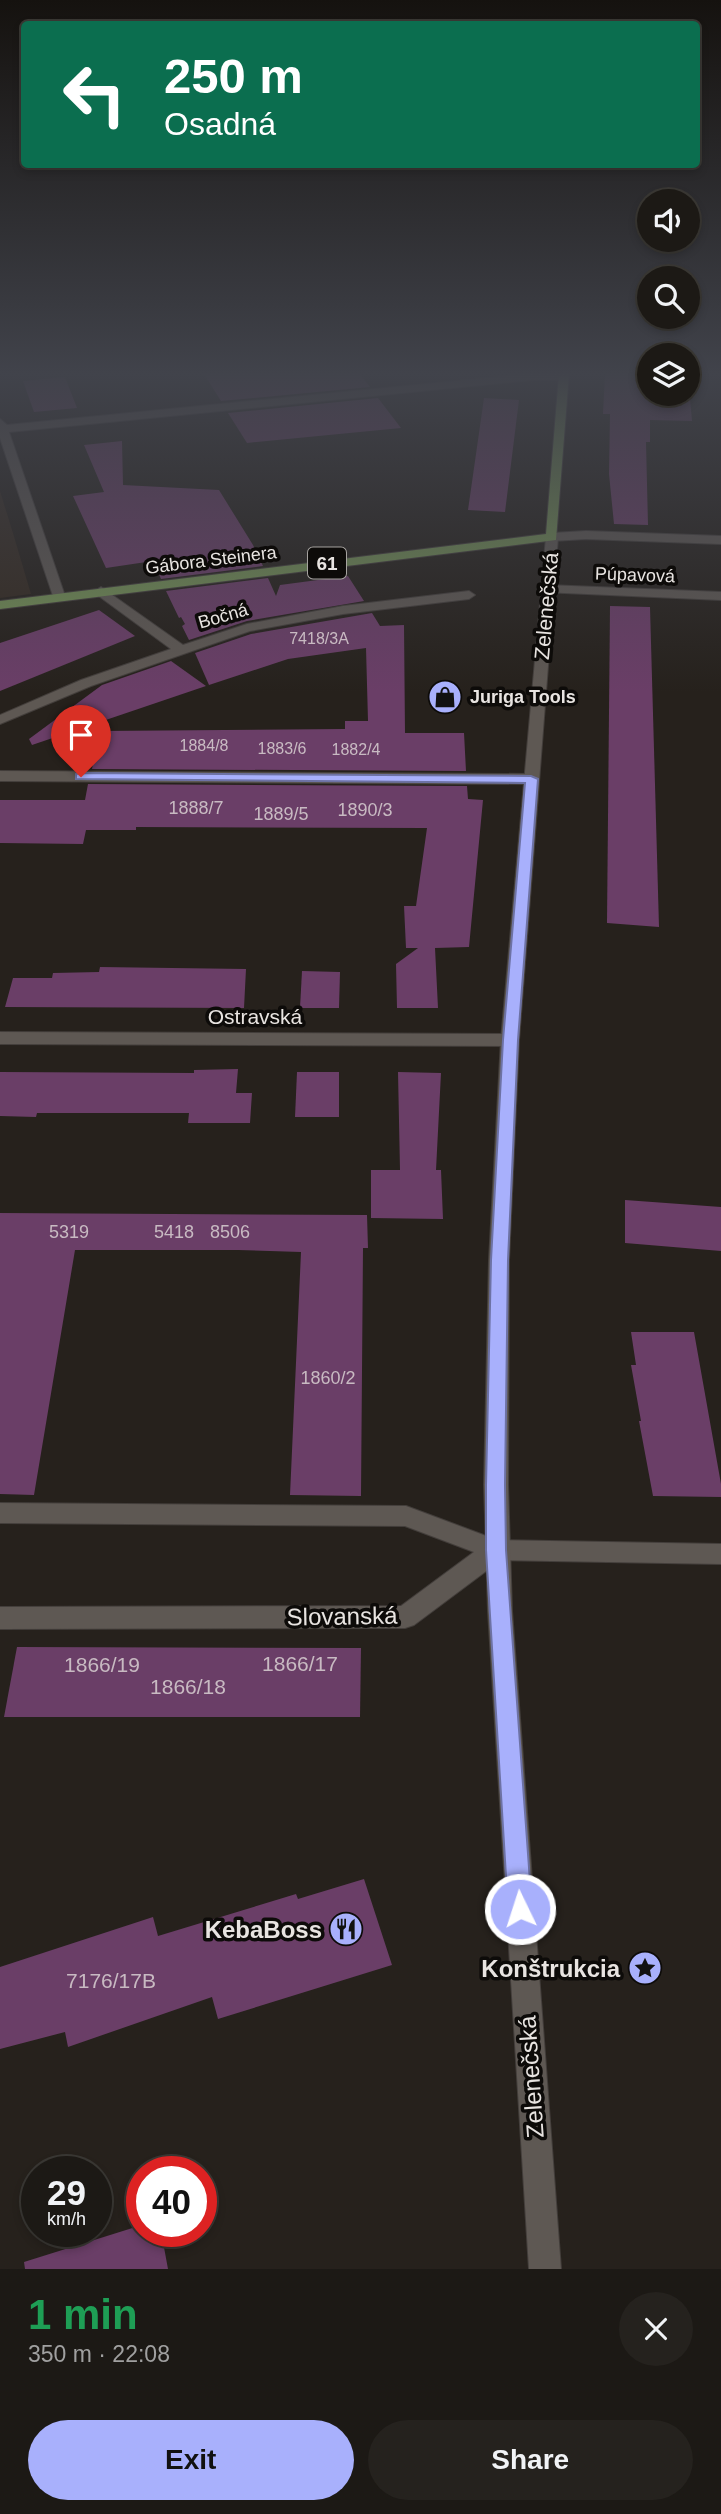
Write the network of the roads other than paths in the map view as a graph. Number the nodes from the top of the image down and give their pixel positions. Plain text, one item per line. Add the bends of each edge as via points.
1 (19, 480) edge
2 (556, 480) edge
3 (552, 537) junction
4 (721, 540) edge
5 (547, 589) junction
6 (101, 591) junction
7 (468, 595) dead end
8 (59, 596) junction
9 (721, 596) edge
10 (0, 605) edge
11 (179, 649) junction
12 (0, 720) edge
13 (0, 776) edge
14 (531, 779) junction
15 (0, 1038) edge
16 (510, 1040) junction
17 (0, 1513) edge
18 (496, 1550) junction
19 (721, 1554) edge
20 (0, 1618) edge
21 (545, 2269) edge

1 - 8 street
2 - 3 main road, Zelenečská
3 - 4 street
3 - 5 street, Zelenečská
3 - 6 main road, Gábora Steinera / 61
5 - 9 street, Púpavová
5 - 14 street, Zelenečská
6 - 8 main road, Gábora Steinera / 61
6 - 11 street
7 - 11 street, Bočná via 291,618
8 - 10 main road, Gábora Steinera / 61
11 - 12 street, Bočná via 86,682
13 - 14 street
14 - 16 street, Zelenečská
15 - 16 street, Ostravská
16 - 18 street, Zelenečská via 499,1260
17 - 18 street via 406,1516
18 - 19 street
18 - 20 street, Slovanská via 405,1617
18 - 21 street, Zelenečská

